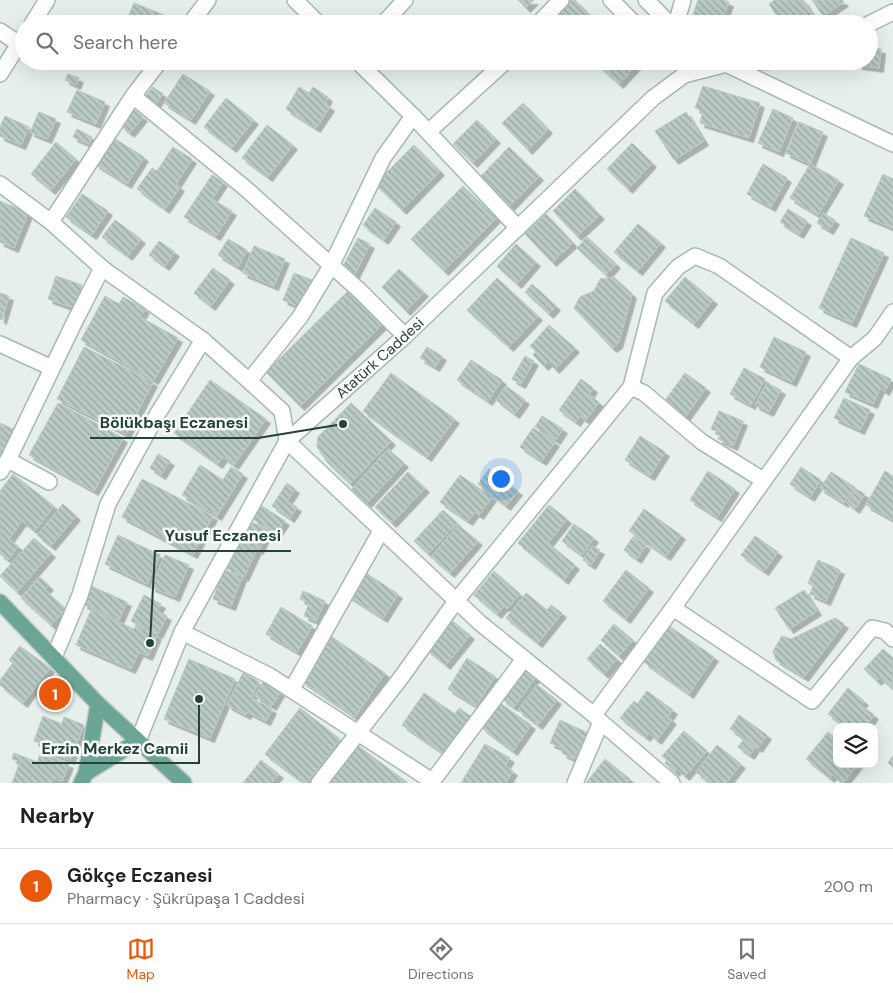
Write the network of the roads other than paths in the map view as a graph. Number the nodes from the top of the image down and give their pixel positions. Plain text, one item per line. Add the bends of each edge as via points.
1 (47, 0) edge
2 (208, 0) edge
3 (295, 0) edge
4 (404, 0) edge
5 (560, 0) edge
6 (612, 0) edge
7 (646, 0) edge
8 (683, 0) edge
9 (893, 12) edge
10 (38, 15) edge
11 (197, 15) edge
12 (310, 15) edge
13 (391, 15) edge
14 (546, 15) edge
15 (626, 15) edge
16 (661, 15) edge
17 (679, 15) edge
18 (878, 20) edge
19 (0, 32) edge
20 (15, 38) edge
21 (15, 50) edge
22 (153, 70) edge
23 (366, 70) edge
24 (496, 70) edge
25 (697, 70) edge
26 (739, 70) edge
27 (0, 74) edge
28 (133, 96) junction
29 (412, 116) junction
30 (428, 132) junction
31 (893, 144) edge
32 (0, 184) edge
33 (51, 222) junction
34 (518, 228) junction
35 (331, 266) junction
36 (102, 268) junction
37 (893, 312) edge
38 (404, 336) junction
39 (202, 340) junction
40 (0, 344) edge
41 (851, 358) junction
42 (52, 368) junction
43 (248, 381) junction
44 (631, 387) junction
45 (287, 441) junction
46 (4, 466) edge
47 (763, 480) junction
48 (49, 482) dead end
49 (381, 531) junction
50 (456, 601) junction
51 (0, 602) edge
52 (673, 608) junction
53 (182, 632) junction
54 (893, 638) edge
55 (54, 657) junction
56 (524, 659) junction
57 (292, 689) junction
58 (98, 704) junction
59 (598, 719) junction
60 (358, 732) junction
61 (138, 741) junction
62 (83, 778) edge
63 (432, 782) edge
64 (184, 783) edge
65 (319, 783) edge
66 (575, 783) edge
67 (672, 783) edge

1 - 10 street
2 - 11 street
3 - 12 street
4 - 13 street
5 - 14 street
6 - 15 street
7 - 16 street
8 - 17 street
9 - 18 street
19 - 20 street
21 - 27 street
22 - 28 street
23 - 29 street
24 - 30 street
25 - 34 street, Atatürk Caddesi via 684,74 653,98
26 - 31 street
28 - 33 street
28 - 35 street via 245,188
29 - 30 street
29 - 35 street via 383,158
30 - 34 street
32 - 33 street
33 - 36 street
34 - 38 street, Atatürk Caddesi
35 - 38 street
35 - 43 street via 300,317
36 - 39 street
36 - 42 street
37 - 41 street via 875,338
38 - 45 street, Atatürk Caddesi
39 - 43 street
39 - 55 street via 108,504 80,596
40 - 42 street
41 - 44 street via 719,266 695,256 678,267 655,293
41 - 47 street
42 - 46 street
43 - 45 street via 282,412
44 - 47 street via 644,393 702,442
44 - 50 street
45 - 49 street
45 - 53 street, Atatürk Caddesi
46 - 48 street
47 - 52 street
49 - 50 street
49 - 57 street
50 - 56 street
50 - 60 street
51 - 55 main road
52 - 54 street via 812,701 872,628
52 - 59 street
53 - 57 street
53 - 61 street, Atatürk Caddesi
55 - 58 main road
56 - 59 street
56 - 63 street
57 - 60 street
58 - 61 main road
58 - 62 main road
59 - 66 street
59 - 67 street
60 - 63 street
60 - 65 street
61 - 62 main road
61 - 64 main road

